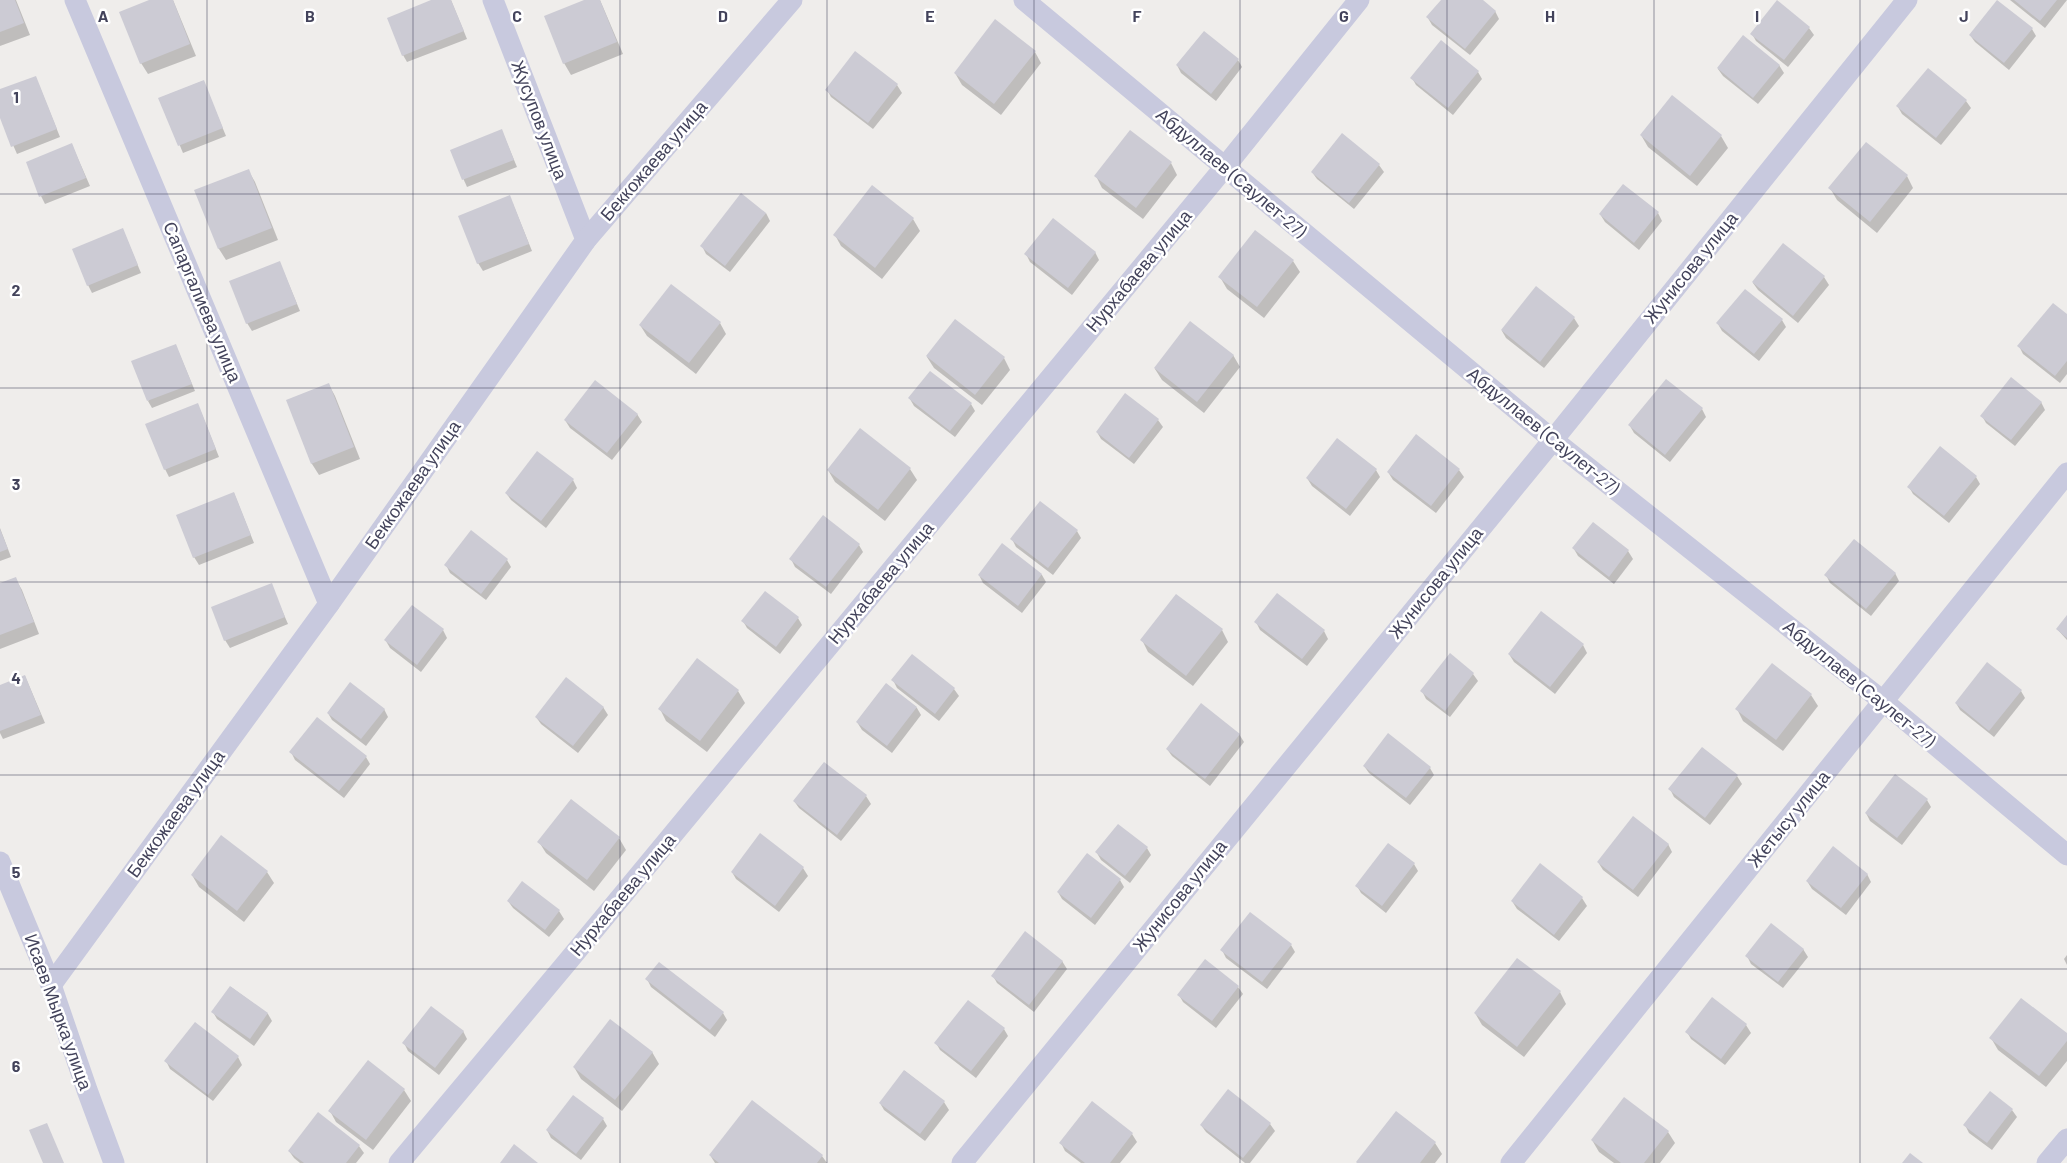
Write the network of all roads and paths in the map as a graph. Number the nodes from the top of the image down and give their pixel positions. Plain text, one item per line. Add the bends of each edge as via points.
1 (75, 0) edge
2 (493, 0) edge
3 (792, 0) edge
4 (1024, 0) edge
5 (1359, 0) edge
6 (1907, 0) edge
7 (1224, 168) junction
8 (586, 240) junction
9 (1553, 440) junction
10 (2067, 473) edge
11 (329, 604) junction
12 (1884, 702) junction
13 (2067, 855) edge
14 (0, 862) edge
15 (51, 985) junction
16 (2067, 1139) edge
17 (114, 1163) edge
18 (399, 1163) edge
19 (962, 1163) edge
20 (1510, 1163) edge
21 (2048, 1163) edge

1 - 11 street, Сапаргалиева улица
2 - 8 street, Жусупов улица
3 - 8 street, Беккожаева улица
4 - 7 street, Абдуллаев (Саулет-27)
5 - 7 street, Нурхабаева улица
6 - 9 street, Жунисова улица
7 - 9 street, Абдуллаев (Саулет-27)
7 - 18 street, Нурхабаева улица
8 - 11 street, Беккожаева улица
9 - 12 street, Абдуллаев (Саулет-27)
9 - 19 street, Жунисова улица
10 - 12 street, Жетысу улица
11 - 15 street, Беккожаева улица
12 - 13 street, Абдуллаев (Саулет-27)
12 - 20 street, Жетысу улица
14 - 15 street, Исаев Мырка улица
15 - 17 street, Исаев Мырка улица
16 - 21 street

